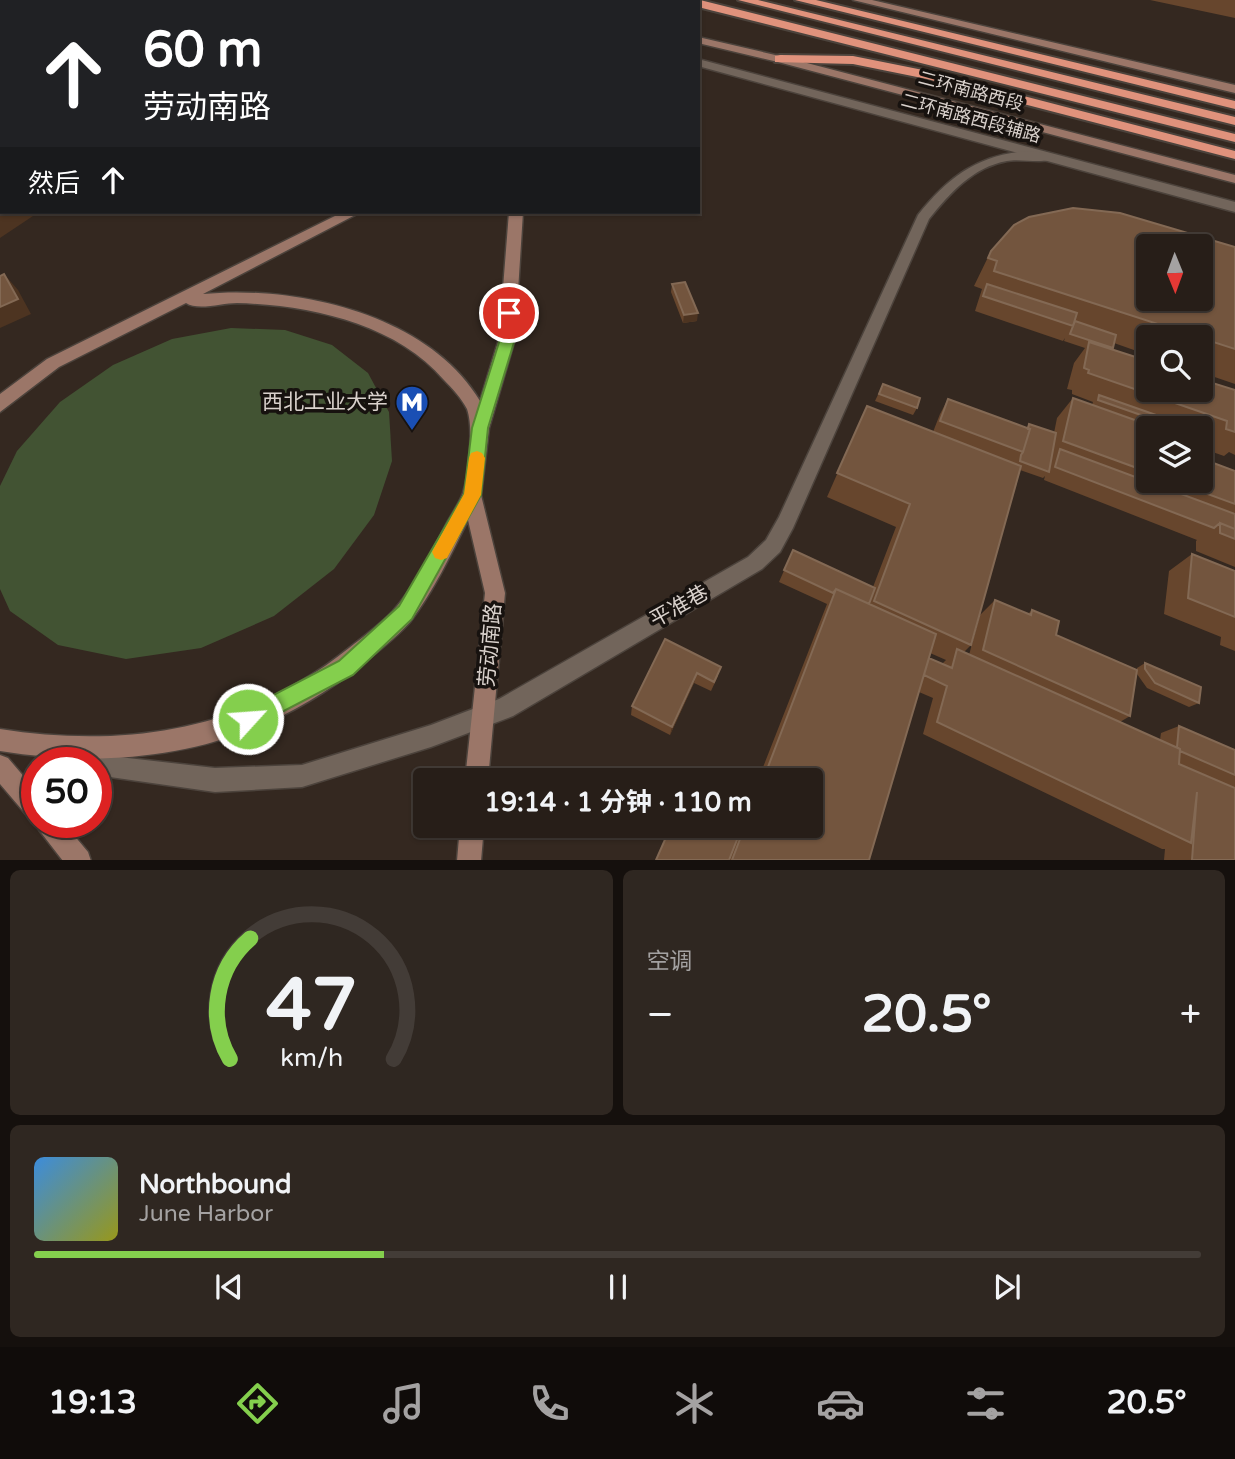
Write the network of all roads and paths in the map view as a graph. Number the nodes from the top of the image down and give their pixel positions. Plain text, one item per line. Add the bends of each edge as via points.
1 (744, 0) edge
2 (801, 0) edge
3 (858, 0) edge
4 (700, 3) edge
5 (700, 40) edge
6 (780, 59) junction
7 (700, 63) edge
8 (1235, 89) edge
9 (1235, 105) edge
10 (1235, 121) edge
11 (1235, 138) edge
12 (1235, 155) edge
13 (1049, 157) junction
14 (1235, 179) edge
15 (1235, 207) edge
16 (350, 214) edge
17 (516, 214) edge
18 (159, 313) junction
19 (53, 363) junction
20 (0, 387) edge
21 (0, 405) edge
22 (480, 428) junction
23 (472, 495) junction
24 (483, 716) junction
25 (0, 740) edge
26 (29, 747) edge
27 (112, 749) edge
28 (0, 766) edge
29 (112, 767) edge
30 (478, 768) edge
31 (21, 791) edge
32 (60, 838) edge
33 (471, 838) edge
34 (79, 860) edge
35 (469, 860) edge

1 - 10 highway, 二环南路西段
2 - 9 highway
3 - 8 main road
4 - 11 highway, 二环南路西段
5 - 6 main road, 二环南路西段
6 - 12 highway via 853,60 916,73
6 - 14 main road, 二环南路西段
7 - 13 street, 二环南路西段辅路
13 - 15 street, 二环南路西段辅路
13 - 24 street, 平准巷 via 1028,153 990,158 952,185 923,218 773,546 737,573 505,708
16 - 18 main road
17 - 22 main road, 劳动南路 via 507,339
18 - 19 main road
18 - 22 main road via 224,296 294,300 328,308 394,335 424,354 473,403
19 - 20 main road
19 - 21 main road
22 - 23 main road, 劳动南路
23 - 24 main road, 劳动南路 via 495,593
23 - 27 main road via 405,612 346,668 248,719 174,743
24 - 29 street, 平准巷 via 302,776 215,780
24 - 30 main road, 劳动南路
25 - 26 main road
28 - 31 main road
32 - 34 main road
33 - 35 main road

